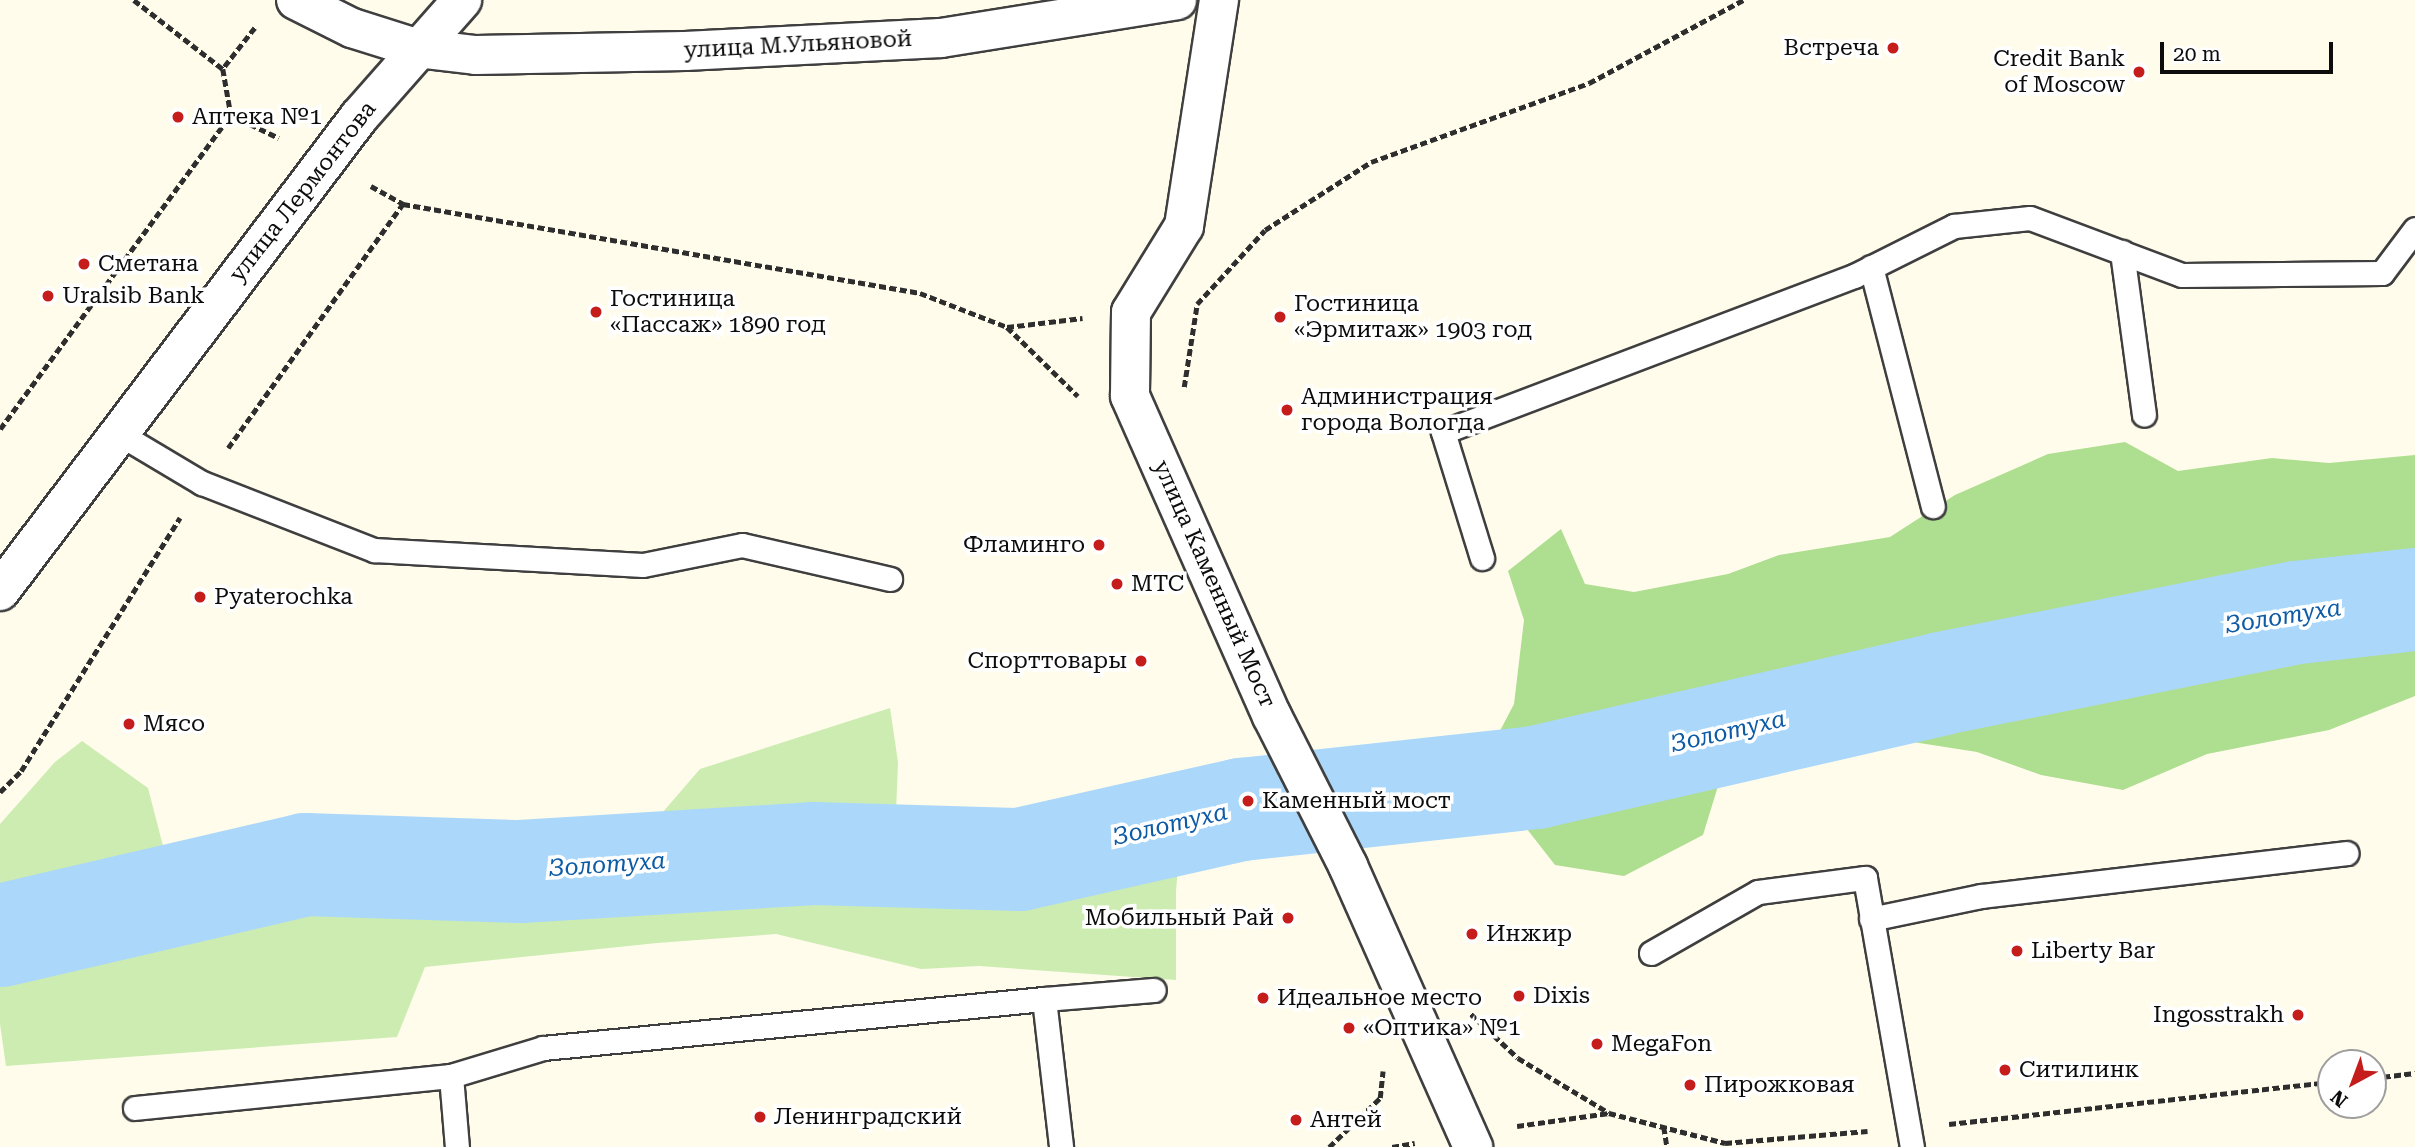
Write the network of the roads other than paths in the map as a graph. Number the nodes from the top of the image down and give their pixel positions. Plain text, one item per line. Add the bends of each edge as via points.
1 (296, 0) edge
2 (462, 0) edge
3 (1177, 0) edge
4 (1219, 0) edge
5 (416, 48) junction
6 (2415, 229) edge
7 (2122, 252) junction
8 (1871, 267) junction
9 (2144, 415) dead end
10 (118, 433) junction
11 (1933, 506) dead end
12 (1482, 558) dead end
13 (890, 579) dead end
14 (0, 591) edge
15 (2346, 853) dead end
16 (1871, 919) junction
17 (1651, 954) dead end
18 (1154, 990) dead end
19 (1044, 999) junction
20 (450, 1076) junction
21 (135, 1108) dead end
22 (457, 1147) edge
23 (1061, 1147) edge
24 (1473, 1147) edge
25 (1912, 1147) edge

1 - 5 street, улица М.Ульяновой via 352,28
2 - 5 street, улица Лермонтова
3 - 5 street, улица М.Ульяновой via 941,38 476,55
4 - 24 street, улица Каменный Мост via 1184,226 1131,312 1130,396 1272,716 1348,866
5 - 10 street, улица Лермонтова
6 - 7 lane via 2382,273 2182,275
7 - 8 lane via 2030,218 1954,226
7 - 9 lane
8 - 11 lane
8 - 12 lane via 1443,432
10 - 13 lane via 202,483 374,551 643,565 742,545
10 - 14 street, улица Лермонтова
15 - 16 lane via 1981,896
16 - 17 lane via 1864,878 1758,892
16 - 25 lane
18 - 19 lane
19 - 20 lane via 543,1048
19 - 23 lane
20 - 21 lane
20 - 22 lane

